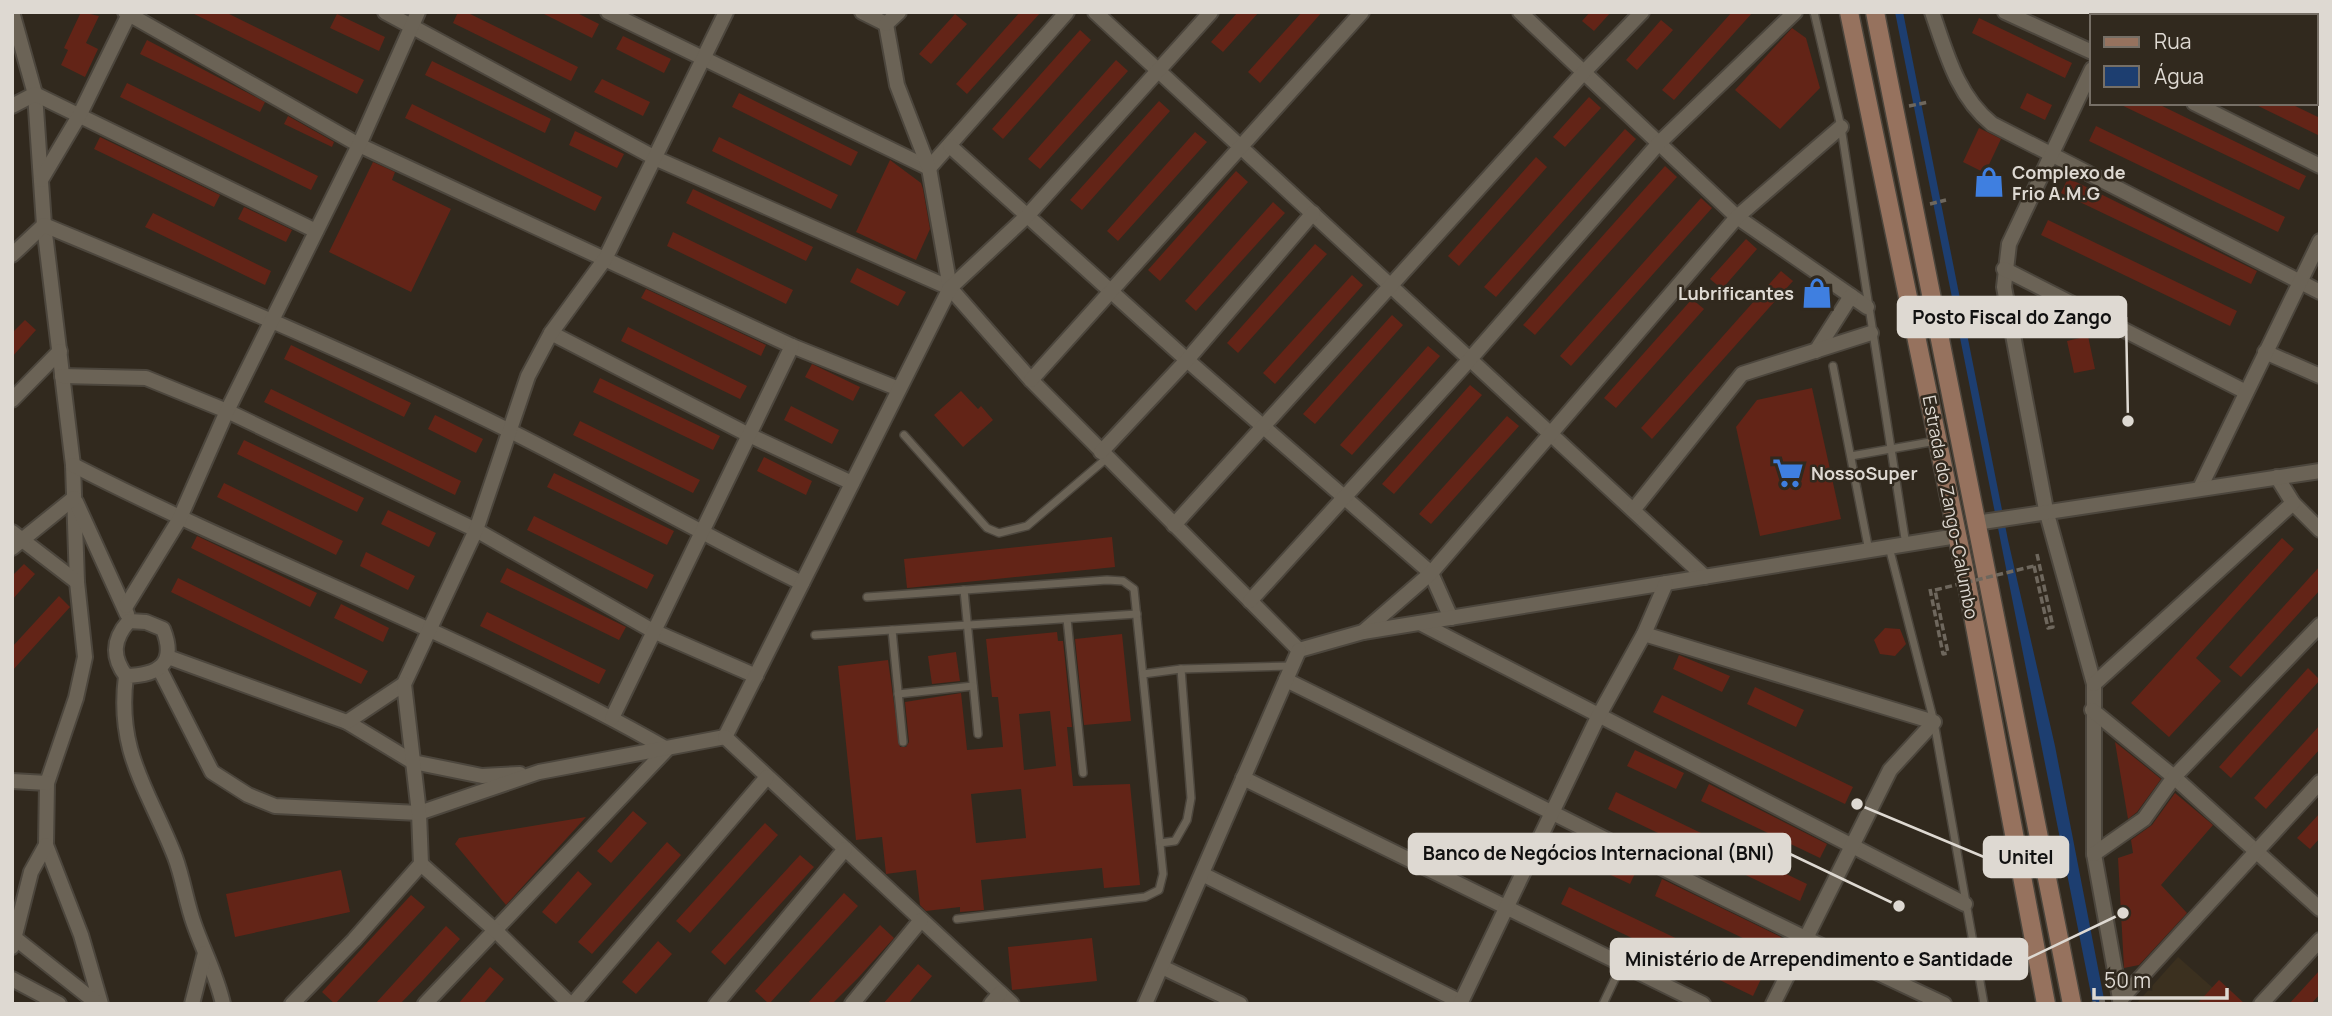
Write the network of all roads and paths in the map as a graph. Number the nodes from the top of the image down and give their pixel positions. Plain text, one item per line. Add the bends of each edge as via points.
1 (12, 12) edge
2 (385, 12) edge
3 (608, 12) edge
4 (726, 12) edge
5 (862, 12) edge
6 (899, 12) edge
7 (1067, 12) edge
8 (1095, 12) edge
9 (1211, 12) edge
10 (1362, 12) edge
11 (1520, 12) edge
12 (1642, 12) edge
13 (1796, 12) edge
14 (1814, 12) edge
15 (1849, 12) edge
16 (1875, 12) edge
17 (1931, 12) edge
18 (2005, 12) edge
19 (128, 13) edge
20 (415, 18) edge
21 (886, 24) junction
22 (2090, 51) edge
23 (703, 59) junction
24 (1157, 70) junction
25 (1584, 72) junction
26 (2090, 73) edge
27 (35, 93) junction
28 (1929, 102) dead end
29 (2198, 105) edge
30 (12, 106) edge
31 (1907, 107) dead end
32 (79, 116) junction
33 (1841, 127) junction
34 (1659, 143) junction
35 (359, 145) junction
36 (950, 146) junction
37 (1240, 146) junction
38 (2051, 152) junction
39 (657, 159) junction
40 (2320, 166) edge
41 (929, 168) junction
42 (41, 180) junction
43 (1946, 200) dead end
44 (1928, 204) dead end
45 (1313, 213) junction
46 (1028, 215) junction
47 (1737, 217) junction
48 (44, 225) junction
49 (316, 231) junction
50 (2320, 241) edge
51 (12, 255) edge
52 (605, 259) junction
53 (2004, 269) junction
54 (2299, 283) junction
55 (1392, 286) junction
56 (950, 288) junction
57 (1110, 292) junction
58 (2320, 292) edge
59 (1851, 296) junction
60 (1867, 307) junction
61 (273, 321) junction
62 (551, 333) junction
63 (1871, 333) junction
64 (792, 346) junction
65 (60, 351) junction
66 (1816, 351) junction
67 (2265, 352) junction
68 (1471, 358) junction
69 (1186, 360) junction
70 (1833, 366) dead end
71 (62, 376) junction
72 (2320, 376) edge
73 (1031, 380) junction
74 (899, 389) junction
75 (2246, 392) junction
76 (12, 400) edge
77 (227, 411) junction
78 (1262, 425) junction
79 (510, 431) junction
80 (1550, 432) junction
81 (749, 435) junction
82 (904, 435) dead end
83 (1937, 440) junction
84 (1890, 449) junction
85 (1104, 455) junction
86 (1851, 456) junction
87 (73, 465) junction
88 (2320, 471) edge
89 (2277, 477) junction
90 (852, 483) junction
91 (2200, 488) junction
92 (1346, 496) junction
93 (74, 498) junction
94 (2293, 503) junction
95 (1634, 509) junction
96 (2046, 510) junction
97 (180, 520) junction
98 (1976, 523) junction
99 (1174, 525) junction
100 (475, 530) junction
101 (2320, 530) edge
102 (700, 534) junction
103 (1957, 536) junction
104 (15, 539) edge
105 (1906, 545) junction
106 (1889, 547) junction
107 (1869, 551) junction
108 (2037, 554) dead end
109 (1431, 573) junction
110 (1705, 577) junction
111 (77, 582) junction
112 (802, 583) junction
113 (1666, 583) junction
114 (1930, 589) dead end
115 (964, 590) junction
116 (867, 597) dead end
117 (1250, 601) junction
118 (126, 606) junction
119 (1137, 614) junction
120 (1451, 618) junction
121 (1067, 619) junction
122 (129, 621) junction
123 (1420, 623) junction
124 (967, 625) junction
125 (2320, 625) edge
126 (429, 629) junction
127 (892, 630) junction
128 (653, 631) junction
129 (1363, 632) junction
130 (814, 635) dead end
131 (1644, 635) junction
132 (1298, 650) junction
133 (164, 663) junction
134 (1292, 666) junction
135 (1181, 669) junction
136 (1143, 674) junction
137 (126, 676) junction
138 (756, 676) junction
139 (1286, 680) junction
140 (404, 684) junction
141 (2094, 684) junction
142 (973, 686) junction
143 (898, 694) junction
144 (2092, 710) junction
145 (1598, 717) junction
146 (612, 718) junction
147 (347, 722) junction
148 (1934, 722) junction
149 (978, 734) dead end
150 (724, 737) junction
151 (903, 742) dead end
152 (667, 749) junction
153 (413, 762) junction
154 (539, 772) junction
155 (1083, 773) dead end
156 (767, 777) junction
157 (2174, 777) junction
158 (1243, 778) junction
159 (12, 781) edge
160 (2320, 782) edge
161 (47, 783) junction
162 (1553, 810) junction
163 (419, 813) junction
164 (1160, 844) junction
165 (46, 845) junction
166 (1850, 846) junction
167 (845, 849) junction
168 (2257, 850) junction
169 (2094, 854) junction
170 (421, 864) junction
171 (1202, 874) junction
172 (1965, 904) junction
173 (1507, 907) junction
174 (2320, 909) edge
175 (957, 919) dead end
176 (921, 920) junction
177 (496, 931) junction
178 (1805, 939) junction
179 (2320, 940) edge
180 (14, 943) edge
181 (205, 952) junction
182 (1621, 966) junction
183 (1162, 967) junction
184 (12, 979) edge
185 (995, 998) edge
186 (2117, 1001) edge
187 (1461, 1003) edge
188 (59, 1004) edge
189 (100, 1004) edge
190 (192, 1004) edge
191 (223, 1004) edge
192 (292, 1004) edge
193 (425, 1004) edge
194 (572, 1004) edge
195 (716, 1004) edge
196 (852, 1004) edge
197 (1012, 1004) edge
198 (1145, 1004) edge
199 (1240, 1004) edge
200 (1603, 1004) edge
201 (1703, 1004) edge
202 (1773, 1004) edge
203 (1944, 1004) edge
204 (1984, 1004) edge
205 (2046, 1004) edge
206 (2072, 1004) edge
207 (2090, 1004) edge
208 (2261, 1004) edge

1 - 27 street
2 - 20 street
3 - 23 street
4 - 23 street
5 - 21 street
6 - 21 street
7 - 36 street
8 - 24 street
9 - 24 street
10 - 37 street
11 - 25 street
12 - 25 street
13 - 34 street
14 - 33 lane
15 - 83 main road, Estrada do Zango-Calumbo
16 - 98 main road, Estrada do Zango-Calumbo
17 - 38 street via 1954,73 1977,112
18 - 22 street
19 - 32 street
19 - 35 street
20 - 35 street
20 - 39 street
21 - 41 street via 897,85
23 - 39 street
23 - 41 street
24 - 37 street
24 - 46 street
25 - 34 street
25 - 55 street
26 - 38 street
27 - 30 street
27 - 32 street
27 - 42 street
28 - 31 path
29 - 40 street
32 - 42 street
32 - 49 street
33 - 47 street
33 - 60 lane
34 - 47 street
34 - 68 street
35 - 49 street
35 - 52 street
36 - 41 street
36 - 46 street
37 - 45 street
37 - 57 street
38 - 53 street via 2009,244
38 - 54 street
39 - 52 street
39 - 56 street
41 - 56 street
42 - 48 street
43 - 44 path
45 - 55 street
45 - 69 street
46 - 56 street
46 - 57 street
47 - 59 street
47 - 80 street
48 - 51 street
48 - 61 street
48 - 65 street
49 - 61 street
50 - 54 street
52 - 62 street
52 - 64 street
53 - 75 street
53 - 96 street
54 - 58 street
54 - 67 street
55 - 68 street
55 - 78 street
56 - 73 street
56 - 74 street
57 - 69 street
57 - 73 street
59 - 60 street
59 - 66 street
60 - 63 lane
61 - 77 street
61 - 79 street
62 - 79 street via 528,376
62 - 81 street
63 - 66 street
63 - 84 lane
64 - 74 street
64 - 81 street
65 - 71 street
65 - 76 street
66 - 95 street via 1742,374
67 - 72 street
67 - 75 street
68 - 80 street
68 - 92 street
69 - 78 street
69 - 85 street
70 - 86 lane
71 - 77 street via 146,378
71 - 87 street
73 - 85 street
74 - 90 street
75 - 91 street
77 - 97 street
77 - 100 street
78 - 92 street
78 - 99 street
79 - 100 street
79 - 102 street
80 - 95 street
80 - 109 street
81 - 90 street
81 - 102 street
82 - 85 lane via 987,528 999,533 1027,526
83 - 84 lane
83 - 103 main road, Estrada do Zango-Calumbo
84 - 86 lane
84 - 105 lane
85 - 99 street
86 - 107 lane
87 - 93 street
87 - 97 street
88 - 89 street
89 - 91 street
89 - 94 street
90 - 112 street
91 - 96 street
92 - 109 street
92 - 117 street
93 - 104 street
93 - 111 street
93 - 118 street
94 - 101 street
94 - 141 street
95 - 110 street
96 - 98 street
96 - 141 street
97 - 118 street
97 - 126 street
98 - 206 main road, Estrada do Zango-Calumbo
99 - 117 street
100 - 126 street
100 - 128 street
102 - 112 street
102 - 128 street
103 - 105 street
103 - 205 main road, Estrada do Zango-Calumbo
104 - 111 street
105 - 106 street
106 - 107 street
106 - 148 lane
107 - 110 street
108 - 114 path, bridge via 2053,627 2048,628 2034,566 1935,590 1948,653 1942,654
109 - 120 street
109 - 129 street
110 - 113 street
111 - 161 street via 85,657
112 - 138 street
113 - 120 street
113 - 131 street
115 - 116 lane
115 - 119 lane via 1123,581 1134,589
115 - 124 lane
117 - 132 street
118 - 122 street
119 - 121 lane
119 - 136 lane
120 - 123 street
121 - 124 lane
121 - 155 lane
122 - 133 street via 163,629 168,643
122 - 137 street via 118,633 114,650 117,665
123 - 129 street
123 - 145 street
124 - 127 lane
124 - 142 lane
125 - 157 street
126 - 140 street
126 - 146 street
127 - 130 lane
127 - 143 lane
128 - 138 street
128 - 146 street
129 - 132 street
131 - 145 street
131 - 148 street
132 - 134 street
133 - 137 street via 145,675
133 - 147 street
133 - 163 street via 212,772 248,796 275,806 312,810
134 - 135 lane
134 - 139 street
135 - 136 lane
135 - 164 lane via 1191,798 1187,820 1175,841
136 - 164 lane
137 - 181 street via 122,708 130,748 142,787 176,859
138 - 150 street
139 - 158 street
139 - 162 street
140 - 147 street
140 - 153 street
141 - 144 street
142 - 143 lane
142 - 149 lane
143 - 151 lane
144 - 157 street
144 - 169 street
145 - 162 street
145 - 166 street
146 - 152 street
147 - 153 street
148 - 166 street via 1890,770
148 - 172 lane
150 - 152 street
150 - 156 street
152 - 154 street
152 - 177 street
153 - 154 street via 482,776
153 - 163 street
154 - 163 street
156 - 167 street
156 - 194 street
157 - 168 street
157 - 169 street via 2144,819
158 - 171 street
158 - 173 street
159 - 161 street
160 - 168 street
161 - 165 street
162 - 173 street
162 - 178 street
163 - 170 street
164 - 175 lane via 1159,890 1145,897
165 - 180 street via 31,872
165 - 189 street via 80,934
166 - 172 street
166 - 178 street
167 - 176 street
167 - 195 street
168 - 174 street
168 - 186 street
169 - 186 street
170 - 177 street
170 - 192 street
171 - 183 street
171 - 187 street
172 - 204 lane
173 - 182 street
173 - 187 street
176 - 185 street
176 - 196 street
177 - 193 street
177 - 194 street
178 - 202 street
178 - 203 street
179 - 208 street
180 - 189 street
181 - 190 street
181 - 191 street
182 - 200 lane
182 - 201 street
183 - 198 street
183 - 199 street
184 - 188 street
185 - 197 street
186 - 207 path

